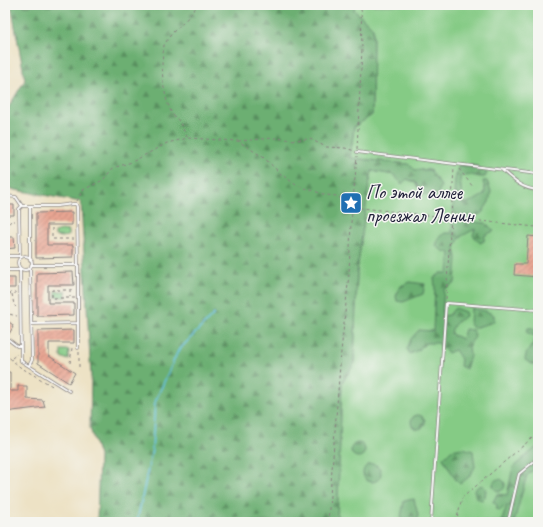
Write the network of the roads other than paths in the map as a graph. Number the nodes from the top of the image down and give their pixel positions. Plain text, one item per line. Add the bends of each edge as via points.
1 (357, 152) road end
2 (501, 169) junction
3 (538, 174) edge
4 (538, 190) edge
5 (5, 196) edge
6 (22, 206) junction
7 (30, 206) junction
8 (5, 256) edge
9 (20, 257) junction
10 (30, 260) junction
11 (78, 265) junction
12 (31, 266) junction
13 (20, 269) junction
14 (5, 270) edge
15 (538, 310) edge
16 (78, 323) junction
17 (31, 324) junction
18 (5, 337) edge
19 (20, 346) junction
20 (78, 348) road end
21 (29, 366) junction
22 (69, 391) dead end
23 (538, 458) edge
24 (430, 522) edge
25 (508, 522) edge

1 - 2 lane
2 - 3 lane
2 - 4 lane via 518,184
5 - 6 lane via 16,197
6 - 7 lane
6 - 9 lane via 19,209
7 - 10 lane
7 - 11 lane via 76,204
8 - 9 lane
9 - 10 lane via 26,256
9 - 13 lane
10 - 12 lane
11 - 12 lane
11 - 16 lane
12 - 13 lane via 26,270
12 - 17 lane
13 - 14 lane
13 - 19 lane
15 - 24 lane via 446,304
16 - 17 lane
16 - 20 lane
17 - 21 lane via 32,360
18 - 19 lane
19 - 21 lane via 21,361
21 - 22 lane
23 - 25 lane via 519,474

